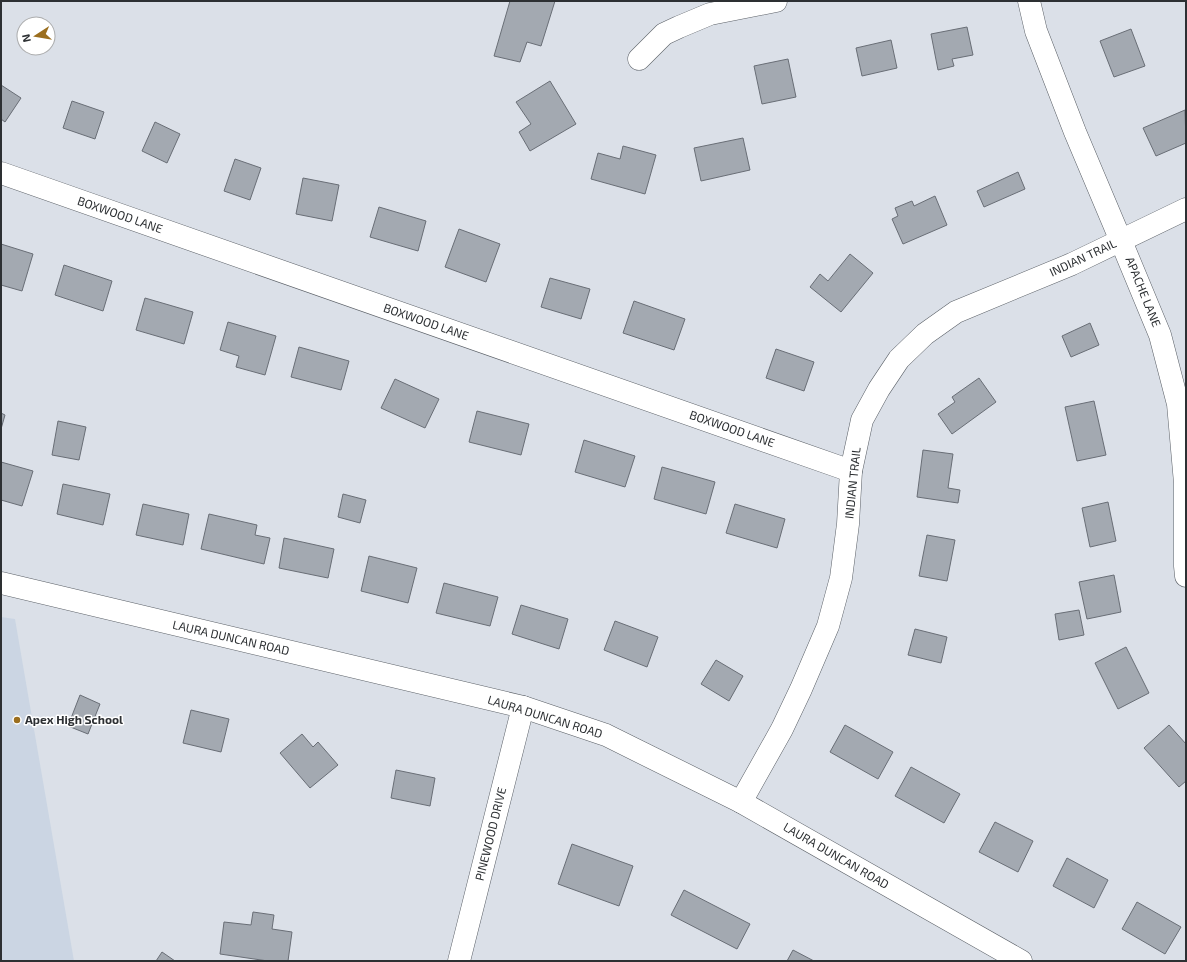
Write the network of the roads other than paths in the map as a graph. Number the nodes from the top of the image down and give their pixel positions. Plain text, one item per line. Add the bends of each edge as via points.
1 (776, 1) edge
2 (1029, 1) edge
3 (640, 59) dead end
4 (1, 173) edge
5 (1186, 209) edge
6 (1121, 240) junction
7 (851, 471) junction
8 (1186, 576) edge
9 (1, 583) edge
10 (523, 707) junction
11 (741, 802) junction
12 (459, 961) edge
13 (1021, 961) edge

1 - 3 street via 710,14 679,27 664,34
2 - 6 street, APACHE LANE via 1036,31 1072,125
4 - 7 street, BOXWOOD LANE
5 - 6 street, INDIAN TRAIL
6 - 7 street, INDIAN TRAIL via 1072,264 956,312 925,334 899,359 862,420
6 - 8 street, APACHE LANE via 1160,336 1178,404 1185,483
7 - 11 street, INDIAN TRAIL via 841,578 828,626 782,729
9 - 10 street, LAURA DUNCAN ROAD
10 - 11 street, LAURA DUNCAN ROAD via 606,735
10 - 12 street, PINEWOOD DRIVE
11 - 13 street, LAURA DUNCAN ROAD

